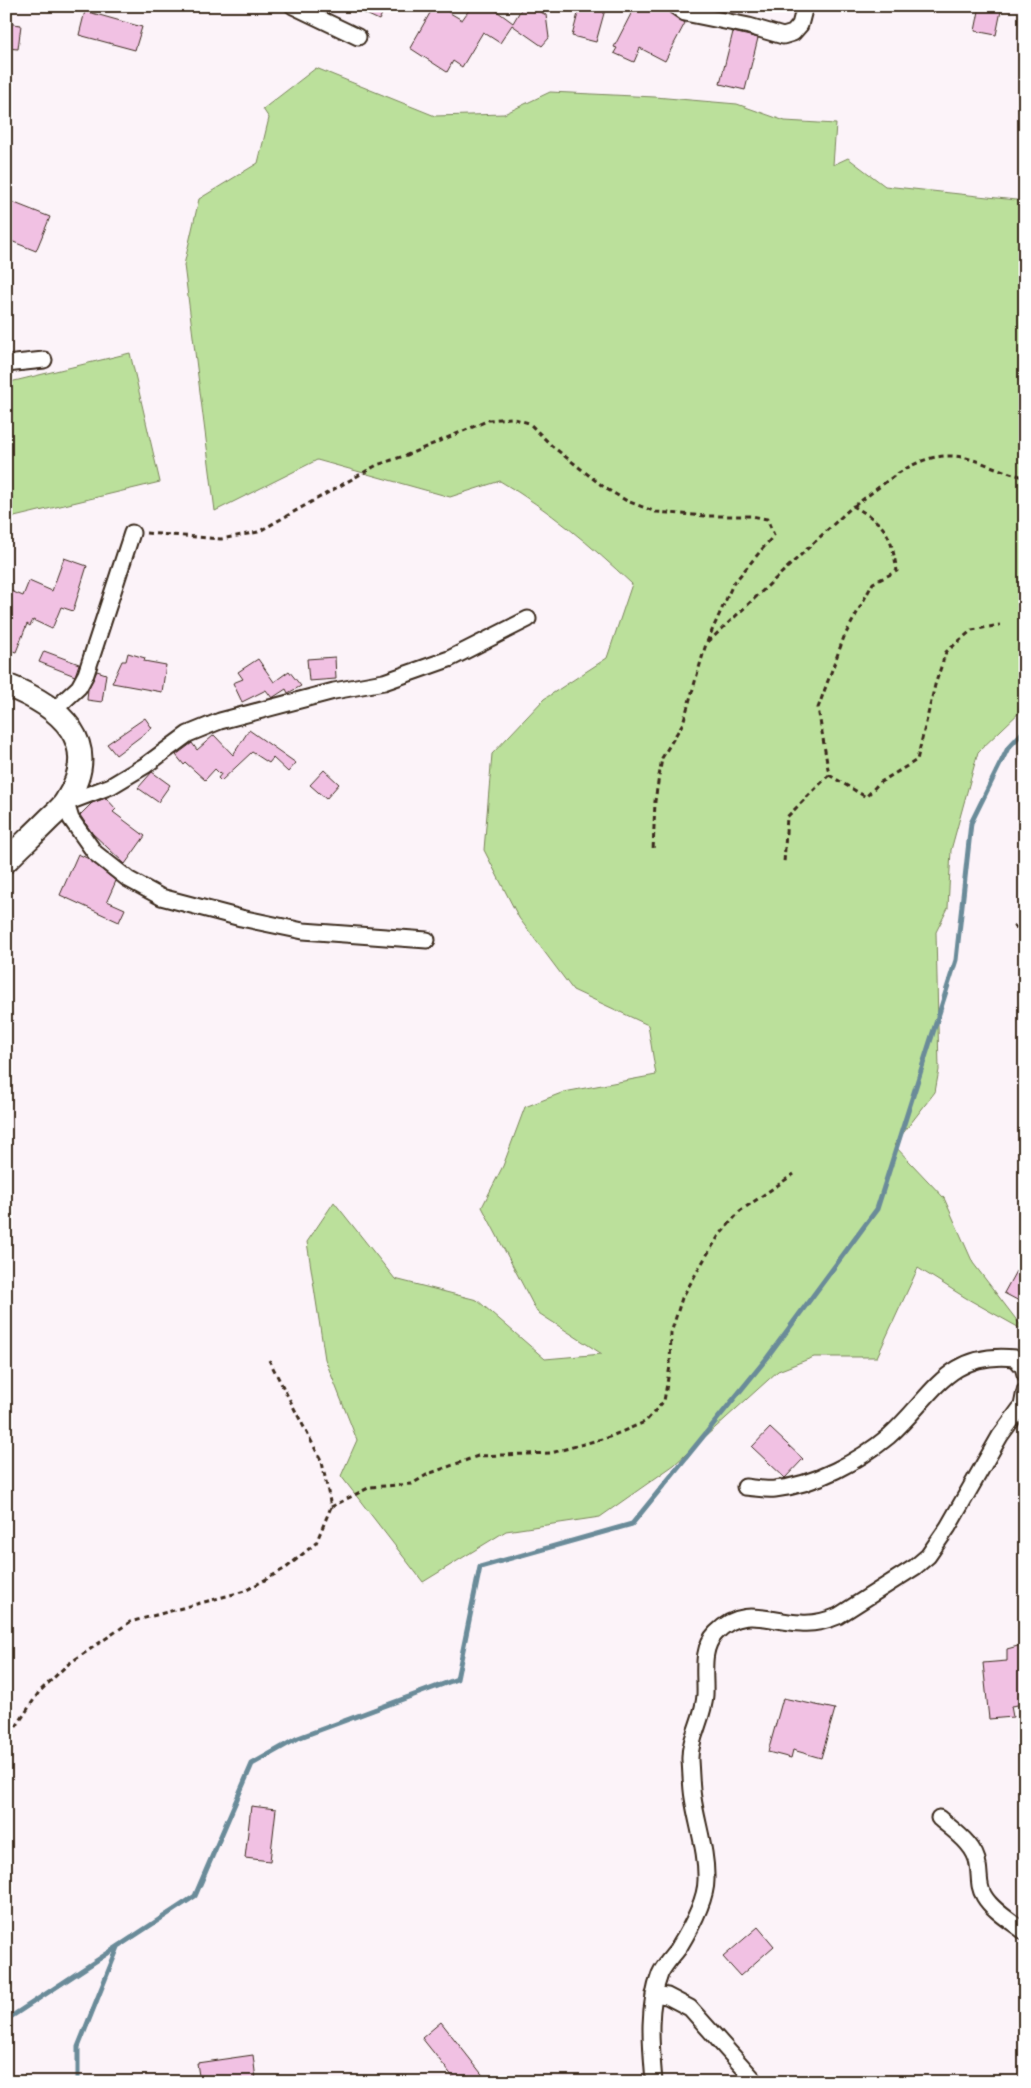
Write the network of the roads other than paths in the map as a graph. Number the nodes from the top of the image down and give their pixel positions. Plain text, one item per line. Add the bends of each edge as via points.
1 (293, 6) edge
2 (675, 6) edge
3 (804, 6) edge
4 (358, 37) dead end
5 (44, 360) dead end
6 (6, 364) edge
7 (132, 533) road end
8 (528, 619) dead end
9 (6, 685) edge
10 (53, 711) junction
11 (66, 803) junction
12 (6, 861) edge
13 (427, 940) dead end
14 (1025, 1374) edge
15 (1025, 1391) edge
16 (745, 1487) dead end
17 (939, 1818) dead end
18 (1025, 1932) edge
19 (654, 1994) junction
20 (654, 2082) edge
21 (756, 2082) edge

1 - 4 street
2 - 3 street via 686,13 783,36 793,33 800,25
5 - 6 street
7 - 10 street via 86,674 79,687
8 - 11 street via 449,659 384,682 334,690 220,721 188,734 111,786
9 - 10 main road via 30,694
10 - 11 main road via 68,724 80,746 82,764 79,777
11 - 12 main road
11 - 13 street via 71,819 95,853 128,878 161,896 303,931
14 - 16 street via 1015,1358 977,1359 934,1387 888,1436 861,1456 802,1483 775,1489
15 - 19 street via 1022,1406 1000,1436 948,1527 916,1567 845,1612 826,1620 802,1624 771,1617 747,1617 733,1620 713,1635 706,1655 702,1718 690,1758 693,1797 705,1851 706,1882 695,1919 661,1971
17 - 18 street via 974,1852 980,1888 986,1900
19 - 20 street via 650,2033
19 - 21 street via 667,1996 690,2008

